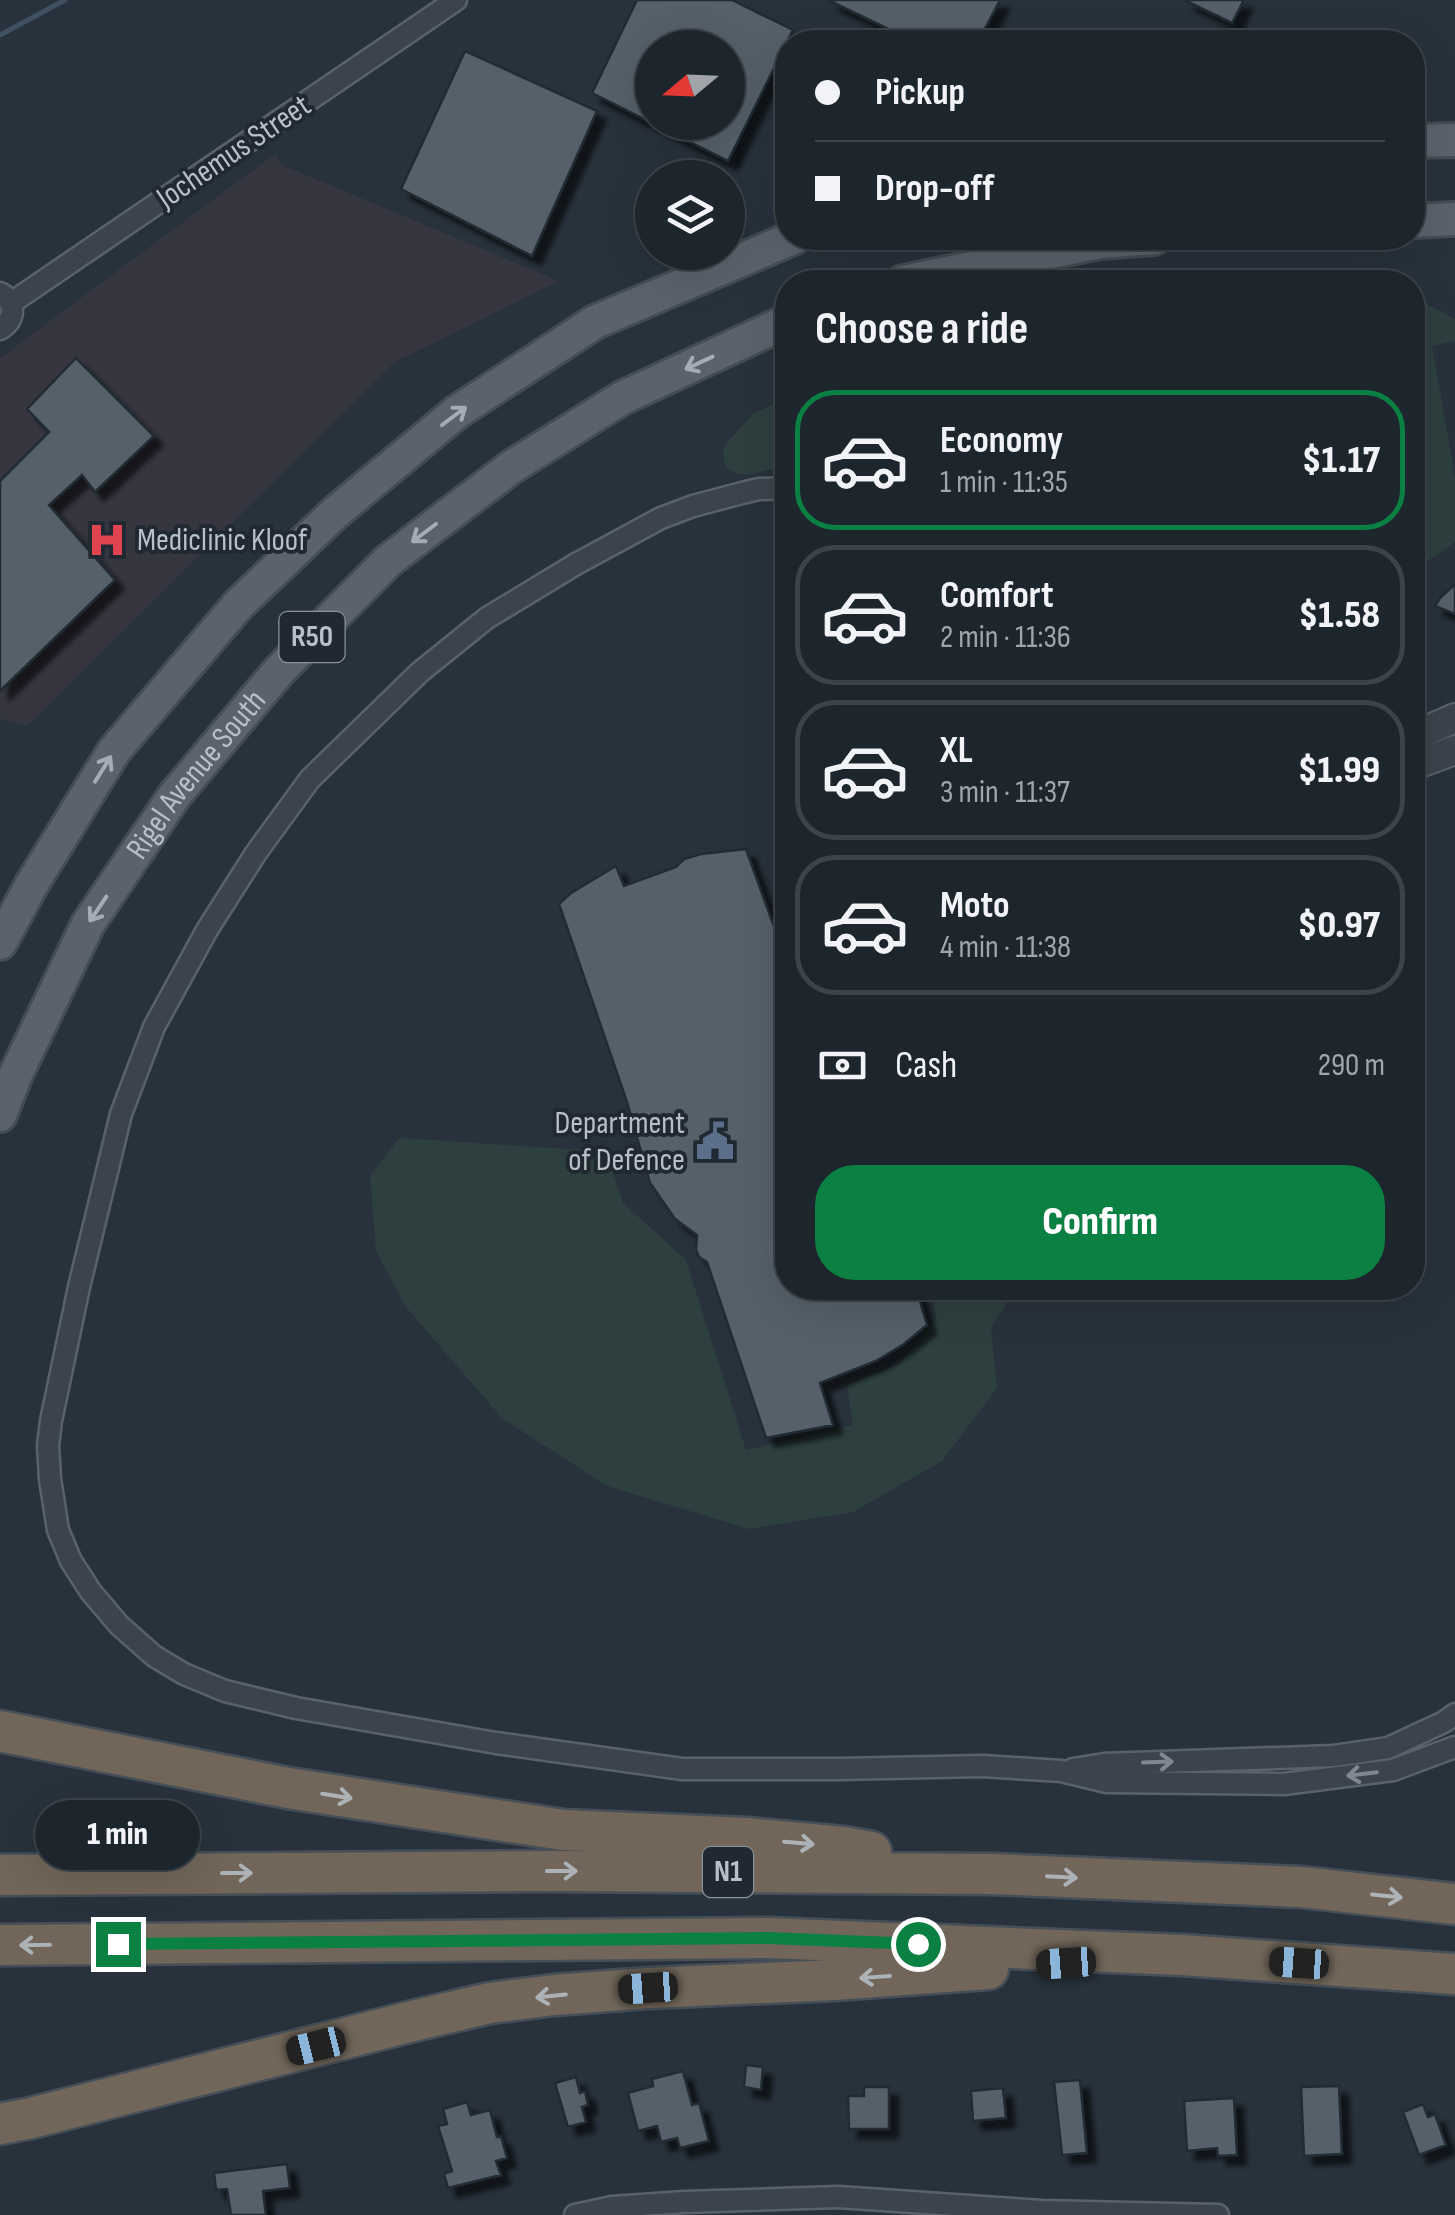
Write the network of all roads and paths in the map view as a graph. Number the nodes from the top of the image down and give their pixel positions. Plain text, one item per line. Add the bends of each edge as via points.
1 (456, 0) edge
2 (1455, 219) edge
3 (1425, 220) edge
4 (775, 246) edge
5 (1061, 250) edge
6 (962, 270) edge
7 (6, 298) edge
8 (775, 327) edge
9 (0, 329) edge
10 (775, 488) edge
11 (1435, 727) edge
12 (1454, 752) edge
13 (1425, 762) edge
14 (0, 943) edge
15 (0, 1115) edge
16 (1455, 1714) edge
17 (12, 1729) edge
18 (1455, 1747) edge
19 (1061, 1771) junction
20 (0, 1874) edge
21 (992, 1874) junction
22 (1455, 1904) edge
23 (0, 1945) edge
24 (1182, 1955) junction
25 (1455, 1974) edge
26 (230, 2068) junction
27 (0, 2124) edge
28 (0, 2139) edge
29 (685, 2208) edge
30 (1042, 2213) edge
31 (576, 2215) edge
32 (1218, 2215) edge

1 - 7 street, Jochemus Street
2 - 3 main road
14 -> 4 main road, R50 via 114,751 238,605 336,512 457,412 595,322
5 - 6 main road
7 - 9 street via 12,315
8 -> 15 main road, Rigel Avenue South / R50 via 622,398 510,468 388,561 279,671 174,795 88,924
10 - 19 street via 662,518 487,618 420,672 310,780 256,854 154,1027 121,1114 50,1421 58,1530 70,1562 119,1625 154,1656 225,1691 682,1769
11 - 12 street
12 - 13 street
19 -> 16 street via 1388,1748
17 -> 21 highway via 288,1788 562,1830 843,1846
18 -> 19 street via 1392,1770 1284,1784 1107,1782
20 -> 21 highway, N1
21 -> 22 highway, N1 via 1301,1887
24 -> 23 highway, N1 via 768,1938
24 - 25 highway, N1
24 -> 26 highway via 554,1994
26 - 27 highway
26 - 28 highway
29 - 30 street via 838,2198
29 - 31 street via 612,2207
30 - 32 street

